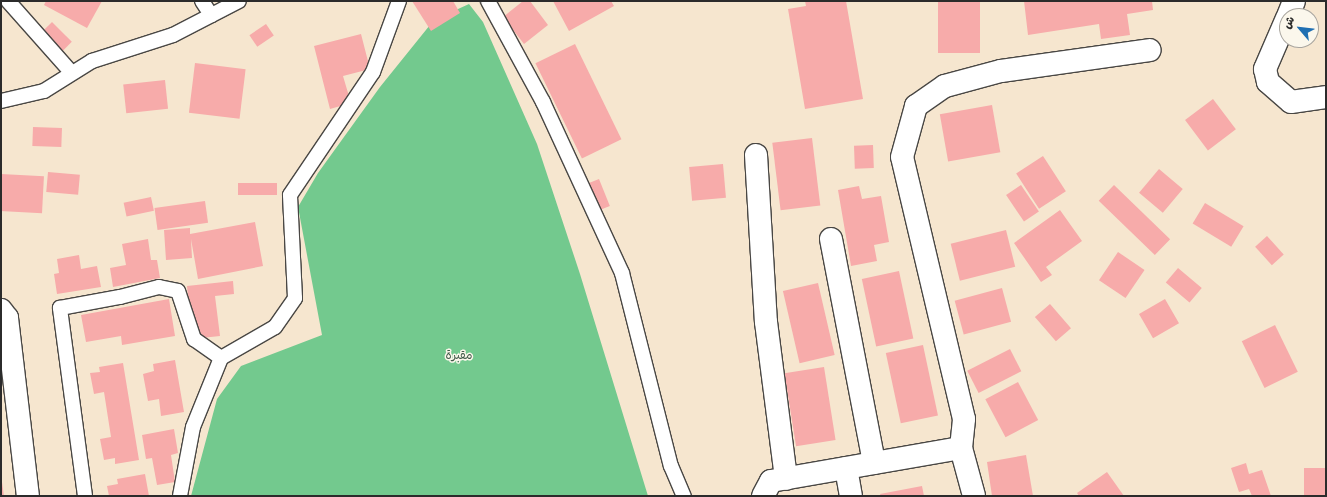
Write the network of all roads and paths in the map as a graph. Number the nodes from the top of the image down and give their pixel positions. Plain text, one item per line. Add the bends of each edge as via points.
1 (8, 1) edge
2 (202, 1) edge
3 (239, 1) edge
4 (399, 1) edge
5 (488, 1) edge
6 (211, 15) junction
7 (1279, 36) edge
8 (1150, 50) dead end
9 (72, 73) junction
10 (1326, 97) edge
11 (1, 101) edge
12 (756, 155) dead end
13 (831, 238) dead end
14 (1, 310) edge
15 (221, 358) junction
16 (961, 448) junction
17 (874, 463) junction
18 (846, 468) junction
19 (786, 479) junction
20 (28, 496) edge
21 (85, 496) edge
22 (180, 496) edge
23 (684, 496) edge
24 (763, 496) edge
25 (851, 496) edge
26 (974, 496) edge

1 - 9 lane
2 - 6 lane
3 - 6 lane
4 - 15 lane via 373,72 290,195 295,298 274,327
5 - 23 lane via 543,102 622,273 671,466
6 - 9 lane via 173,35 92,61
7 - 10 street via 1265,69 1268,82 1291,102
8 - 16 street via 1001,71 945,86 916,106 902,157 964,419
9 - 11 lane via 44,91
12 - 19 street via 766,322
13 - 17 street
14 - 20 street via 7,318
15 - 21 lane via 194,339 178,291 159,287 60,308
15 - 22 lane via 193,426
16 - 17 street
16 - 26 street
17 - 18 street
18 - 19 street
18 - 25 street
19 - 24 street via 771,481

